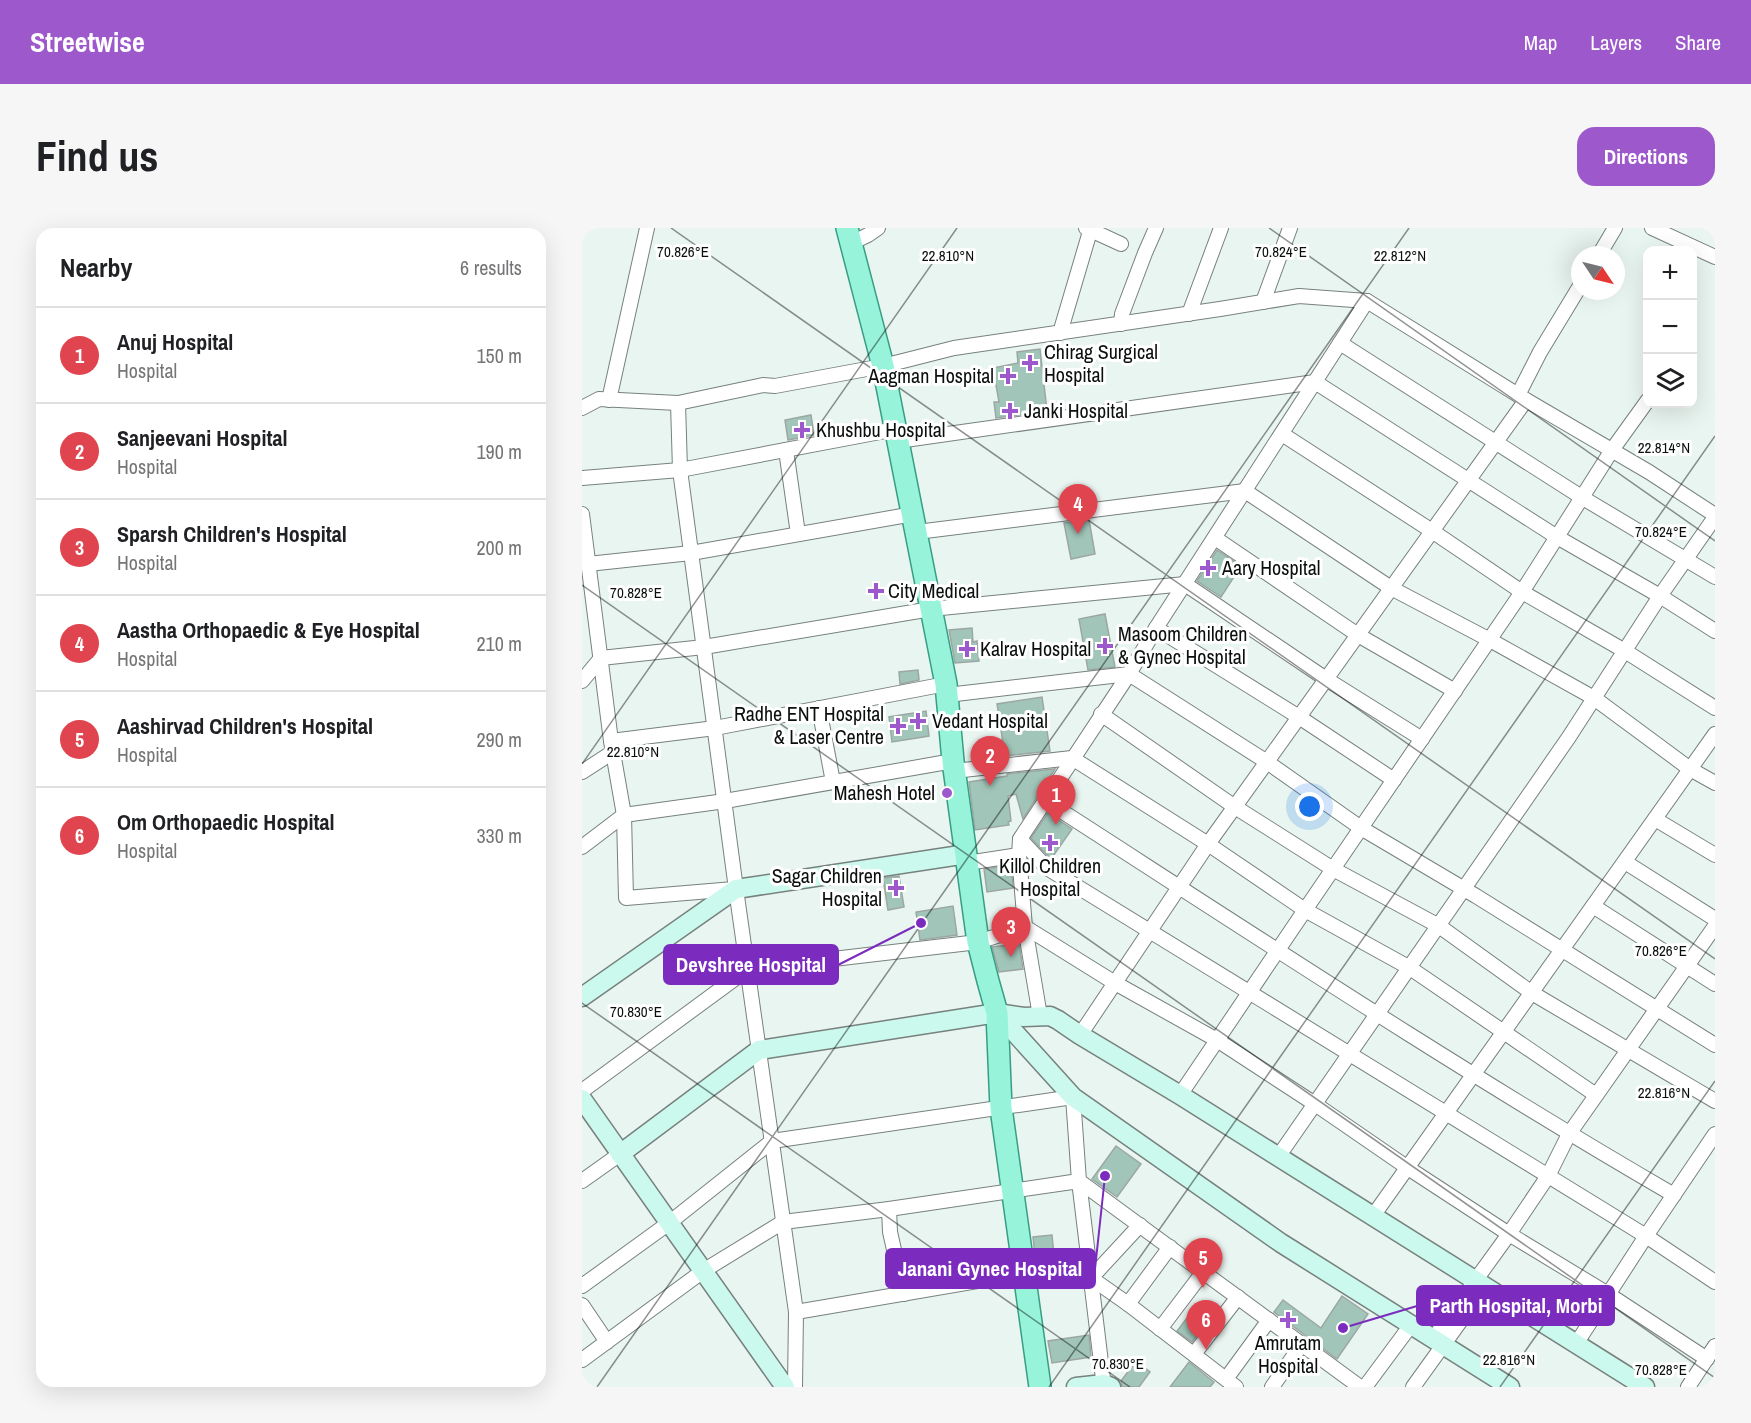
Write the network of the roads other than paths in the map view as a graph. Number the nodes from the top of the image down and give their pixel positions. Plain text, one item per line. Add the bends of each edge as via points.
1 (647, 228) edge
2 (878, 228) edge
3 (1156, 228) edge
4 (1221, 228) edge
5 (1290, 228) edge
6 (1615, 228) edge
7 (1652, 228) edge
8 (1090, 229) edge
9 (849, 235) edge
10 (1121, 244) dead end
11 (1604, 246) edge
12 (1715, 257) edge
13 (1572, 300) edge
14 (1367, 301) junction
15 (1263, 302) junction
16 (1189, 314) junction
17 (1121, 324) junction
18 (1060, 333) junction
19 (1340, 343) junction
20 (884, 366) junction
21 (1315, 382) junction
22 (1522, 398) junction
23 (609, 400) junction
24 (678, 403) junction
25 (584, 406) edge
26 (1643, 406) edge
27 (1282, 434) junction
28 (897, 435) junction
29 (1496, 443) junction
30 (786, 450) junction
31 (1612, 450) junction
32 (680, 470) junction
33 (582, 478) edge
34 (1469, 480) junction
35 (1245, 491) junction
36 (1582, 497) junction
37 (582, 514) edge
38 (1715, 516) edge
39 (915, 523) junction
40 (1432, 531) junction
41 (798, 534) junction
42 (1557, 537) junction
43 (1215, 538) junction
44 (691, 553) junction
45 (1685, 560) junction
46 (588, 564) junction
47 (1715, 577) edge
48 (586, 582) edge
49 (1185, 584) junction
50 (1391, 588) junction
51 (1522, 592) junction
52 (1660, 596) junction
53 (932, 609) junction
54 (1156, 628) junction
55 (1715, 631) edge
56 (1358, 635) junction
57 (1490, 640) junction
58 (704, 647) junction
59 (1625, 651) junction
60 (601, 658) junction
61 (1129, 674) junction
62 (1326, 679) junction
63 (582, 681) edge
64 (947, 689) junction
65 (1455, 691) junction
66 (1594, 698) junction
67 (819, 708) junction
68 (1715, 708) edge
69 (1101, 714) junction
70 (1299, 717) junction
71 (715, 728) junction
72 (1715, 734) edge
73 (1422, 739) junction
74 (612, 747) junction
75 (1072, 759) junction
76 (1267, 762) junction
77 (954, 766) junction
78 (1690, 769) junction
79 (582, 772) edge
80 (1394, 780) junction
81 (833, 782) junction
82 (1715, 783) edge
83 (724, 801) junction
84 (1046, 801) junction
85 (1235, 807) junction
86 (624, 815) junction
87 (1655, 819) junction
88 (1361, 828) junction
89 (1020, 839) junction
90 (583, 844) edge
91 (1208, 844) junction
92 (1019, 855) junction
93 (1715, 855) edge
94 (967, 858) junction
95 (1625, 862) junction
96 (1333, 869) junction
97 (1179, 887) junction
98 (736, 889) junction
99 (1464, 889) junction
100 (1593, 906) junction
101 (1305, 910) junction
102 (1715, 919) edge
103 (1439, 926) junction
104 (1715, 926) edge
105 (1025, 927) junction
106 (1149, 931) junction
107 (978, 942) junction
108 (1278, 950) junction
109 (1563, 950) junction
110 (1687, 966) junction
111 (1410, 968) junction
112 (748, 969) junction
113 (1115, 982) junction
114 (1715, 984) edge
115 (1249, 993) junction
116 (1532, 993) junction
117 (582, 997) edge
118 (1657, 1009) junction
119 (997, 1012) junction
120 (1378, 1014) junction
121 (1040, 1016) junction
122 (1504, 1033) junction
123 (1080, 1035) junction
124 (1217, 1040) junction
125 (1715, 1046) edge
126 (759, 1050) junction
127 (1628, 1050) junction
128 (1350, 1054) junction
129 (1475, 1074) junction
130 (582, 1091) edge
131 (1180, 1095) junction
132 (1596, 1095) junction
133 (1073, 1097) junction
134 (582, 1099) edge
135 (1715, 1101) edge
136 (1315, 1104) junction
137 (1001, 1108) junction
138 (1447, 1114) junction
139 (1569, 1134) junction
140 (1715, 1134) edge
141 (772, 1141) junction
142 (621, 1154) junction
143 (1278, 1157) junction
144 (1408, 1168) junction
145 (1548, 1176) junction
146 (1080, 1181) junction
147 (582, 1182) edge
148 (1013, 1191) junction
149 (1674, 1195) junction
150 (889, 1209) junction
151 (1373, 1216) junction
152 (783, 1222) junction
153 (669, 1223) junction
154 (1140, 1225) junction
155 (1509, 1234) junction
156 (1646, 1236) junction
157 (1170, 1247) junction
158 (703, 1271) junction
159 (1204, 1271) junction
160 (1024, 1273) junction
161 (1091, 1278) junction
162 (1715, 1282) edge
163 (1480, 1284) junction
164 (582, 1286) edge
165 (903, 1294) junction
166 (1608, 1294) junction
167 (1239, 1297) junction
168 (1128, 1304) junction
169 (582, 1305) edge
170 (796, 1312) junction
171 (1269, 1320) junction
172 (1412, 1325) junction
173 (1160, 1329) junction
174 (607, 1342) junction
175 (1439, 1342) junction
176 (1302, 1344) junction
177 (1576, 1344) junction
178 (1715, 1346) edge
179 (1194, 1354) junction
180 (1707, 1359) junction
181 (582, 1360) edge
182 (1231, 1383) edge
183 (1106, 1386) edge
184 (785, 1387) edge
185 (795, 1387) edge
186 (1040, 1387) edge
187 (1076, 1387) edge
188 (1272, 1387) edge
189 (1360, 1387) edge
190 (1365, 1387) edge
191 (1413, 1387) edge
192 (1510, 1387) edge
193 (1645, 1387) edge
194 (1688, 1387) edge

1 - 23 street
2 - 9 street via 868,236
3 - 17 street
4 - 16 street
5 - 15 street
6 - 11 street
7 - 12 street
8 - 10 street
8 - 18 street
9 - 20 main road
13 - 22 street via 1540,352
14 - 15 street via 1299,296
14 - 19 street
14 - 22 street
15 - 16 street
16 - 17 street
17 - 18 street
18 - 20 street via 954,348
19 - 21 street
19 - 29 street
20 - 24 street
20 - 28 main road
21 - 27 street
21 - 28 street
21 - 34 street
22 - 29 street
22 - 31 street
23 - 24 street
23 - 25 street via 599,399
24 - 32 street
26 - 31 street
27 - 35 street
27 - 40 street
28 - 30 street
28 - 39 main road
29 - 34 street
29 - 36 street
30 - 32 street
30 - 41 street
31 - 36 street
31 - 38 street
32 - 33 street
32 - 44 street
34 - 40 street
34 - 42 street
35 - 39 street
35 - 43 street
35 - 50 street
36 - 42 street
36 - 45 street
37 - 46 street
38 - 45 street
39 - 41 street
39 - 53 main road
40 - 50 street
40 - 51 street
41 - 44 street
42 - 51 street
42 - 52 street
43 - 49 street
43 - 56 street
44 - 46 street
44 - 58 street
45 - 47 street
45 - 52 street
46 - 48 street
48 - 60 street
49 - 53 street
49 - 54 street
49 - 62 street
50 - 56 street
50 - 57 street
51 - 57 street
51 - 59 street
52 - 55 street
52 - 59 street
53 - 58 street
53 - 64 main road
54 - 61 street
54 - 70 street
56 - 62 street
56 - 65 street
57 - 65 street
57 - 66 street
58 - 60 street
58 - 71 street
59 - 66 street
59 - 68 street
60 - 63 street
60 - 74 street
61 - 64 street
61 - 69 street
61 - 76 street
62 - 70 street
62 - 73 street
64 - 67 street
64 - 77 main road
65 - 73 street
66 - 78 street
66 - 99 street
67 - 71 street
67 - 81 street
69 - 75 street
69 - 85 street
70 - 76 street
70 - 80 street
71 - 74 street
71 - 83 street
72 - 78 street
73 - 80 street
74 - 79 street
74 - 86 street
75 - 77 street
75 - 84 street
75 - 91 street
76 - 85 street
76 - 88 street
77 - 81 street
77 - 94 main road
78 - 82 street
78 - 87 street
80 - 88 street
81 - 83 street
83 - 86 street
83 - 98 street
84 - 89 street
84 - 97 street
85 - 91 street
85 - 96 street
86 - 90 street
86 - 98 street via 626,898
87 - 93 street
87 - 95 street
88 - 96 street
88 - 99 street
89 - 92 street
89 - 106 street via 1047,868
91 - 97 street
91 - 101 street
92 - 94 street
92 - 105 street
94 - 98 street
94 - 107 main road
95 - 100 street
95 - 102 street
96 - 101 street
96 - 103 street
97 - 106 street
97 - 108 street
98 - 112 street
98 - 117 street
99 - 103 street
99 - 109 street
100 - 109 street
100 - 110 street
101 - 108 street
101 - 111 street
103 - 111 street
103 - 116 street
104 - 110 street
105 - 107 street
105 - 113 street
105 - 121 street
106 - 113 street
106 - 115 street
107 - 112 street
107 - 119 main road
108 - 115 street
108 - 120 street
109 - 116 street
109 - 118 street
110 - 114 street
110 - 118 street
111 - 120 street
111 - 122 street
112 - 126 street
112 - 130 street
113 - 123 street
113 - 124 street
115 - 124 street
115 - 128 street
116 - 122 street
116 - 127 street
118 - 125 street
118 - 127 street
119 - 121 street
119 - 126 street
119 - 133 street
119 - 137 main road
120 - 128 street
120 - 129 street
121 - 123 street via 1050,1016
122 - 129 street
122 - 132 street
123 - 131 street
124 - 131 street
124 - 136 street
126 - 141 street
126 - 142 street
127 - 132 street
127 - 135 street
128 - 136 street
128 - 138 street
129 - 138 street
129 - 139 street
131 - 143 street
132 - 139 street
133 - 137 street
133 - 146 street
133 - 172 street via 1281,1243
134 - 142 street
136 - 143 street
136 - 144 street
137 - 141 street
137 - 148 main road
138 - 144 street
138 - 145 street
139 - 145 street
139 - 149 street
140 - 149 street
141 - 152 street
141 - 153 street
142 - 147 street
142 - 153 street
143 - 151 street
144 - 151 street
144 - 155 street
145 - 155 street
145 - 156 street
146 - 148 street
146 - 154 street
146 - 161 street
148 - 150 street
148 - 160 main road
149 - 156 street
150 - 152 street
150 - 165 street
151 - 163 street
152 - 158 street
152 - 170 street
153 - 158 street
153 - 164 street
154 - 157 street
154 - 161 street
155 - 163 street
155 - 166 street
156 - 162 street
156 - 166 street
157 - 159 street
157 - 168 street
158 - 174 street
158 - 184 street
159 - 167 street
159 - 173 street
160 - 161 street
160 - 165 street
160 - 186 main road
161 - 168 street
161 - 183 street
163 - 175 street
163 - 177 street
165 - 170 street
166 - 177 street
166 - 180 street
167 - 171 street
167 - 179 street
168 - 173 street
169 - 174 street
170 - 185 street
171 - 176 street
171 - 182 street
172 - 175 street
172 - 190 street
173 - 179 street
174 - 181 street
175 - 191 street
175 - 192 street
176 - 188 street
176 - 189 street
177 - 193 street
178 - 180 street
179 - 182 street
180 - 194 street
183 - 187 street

